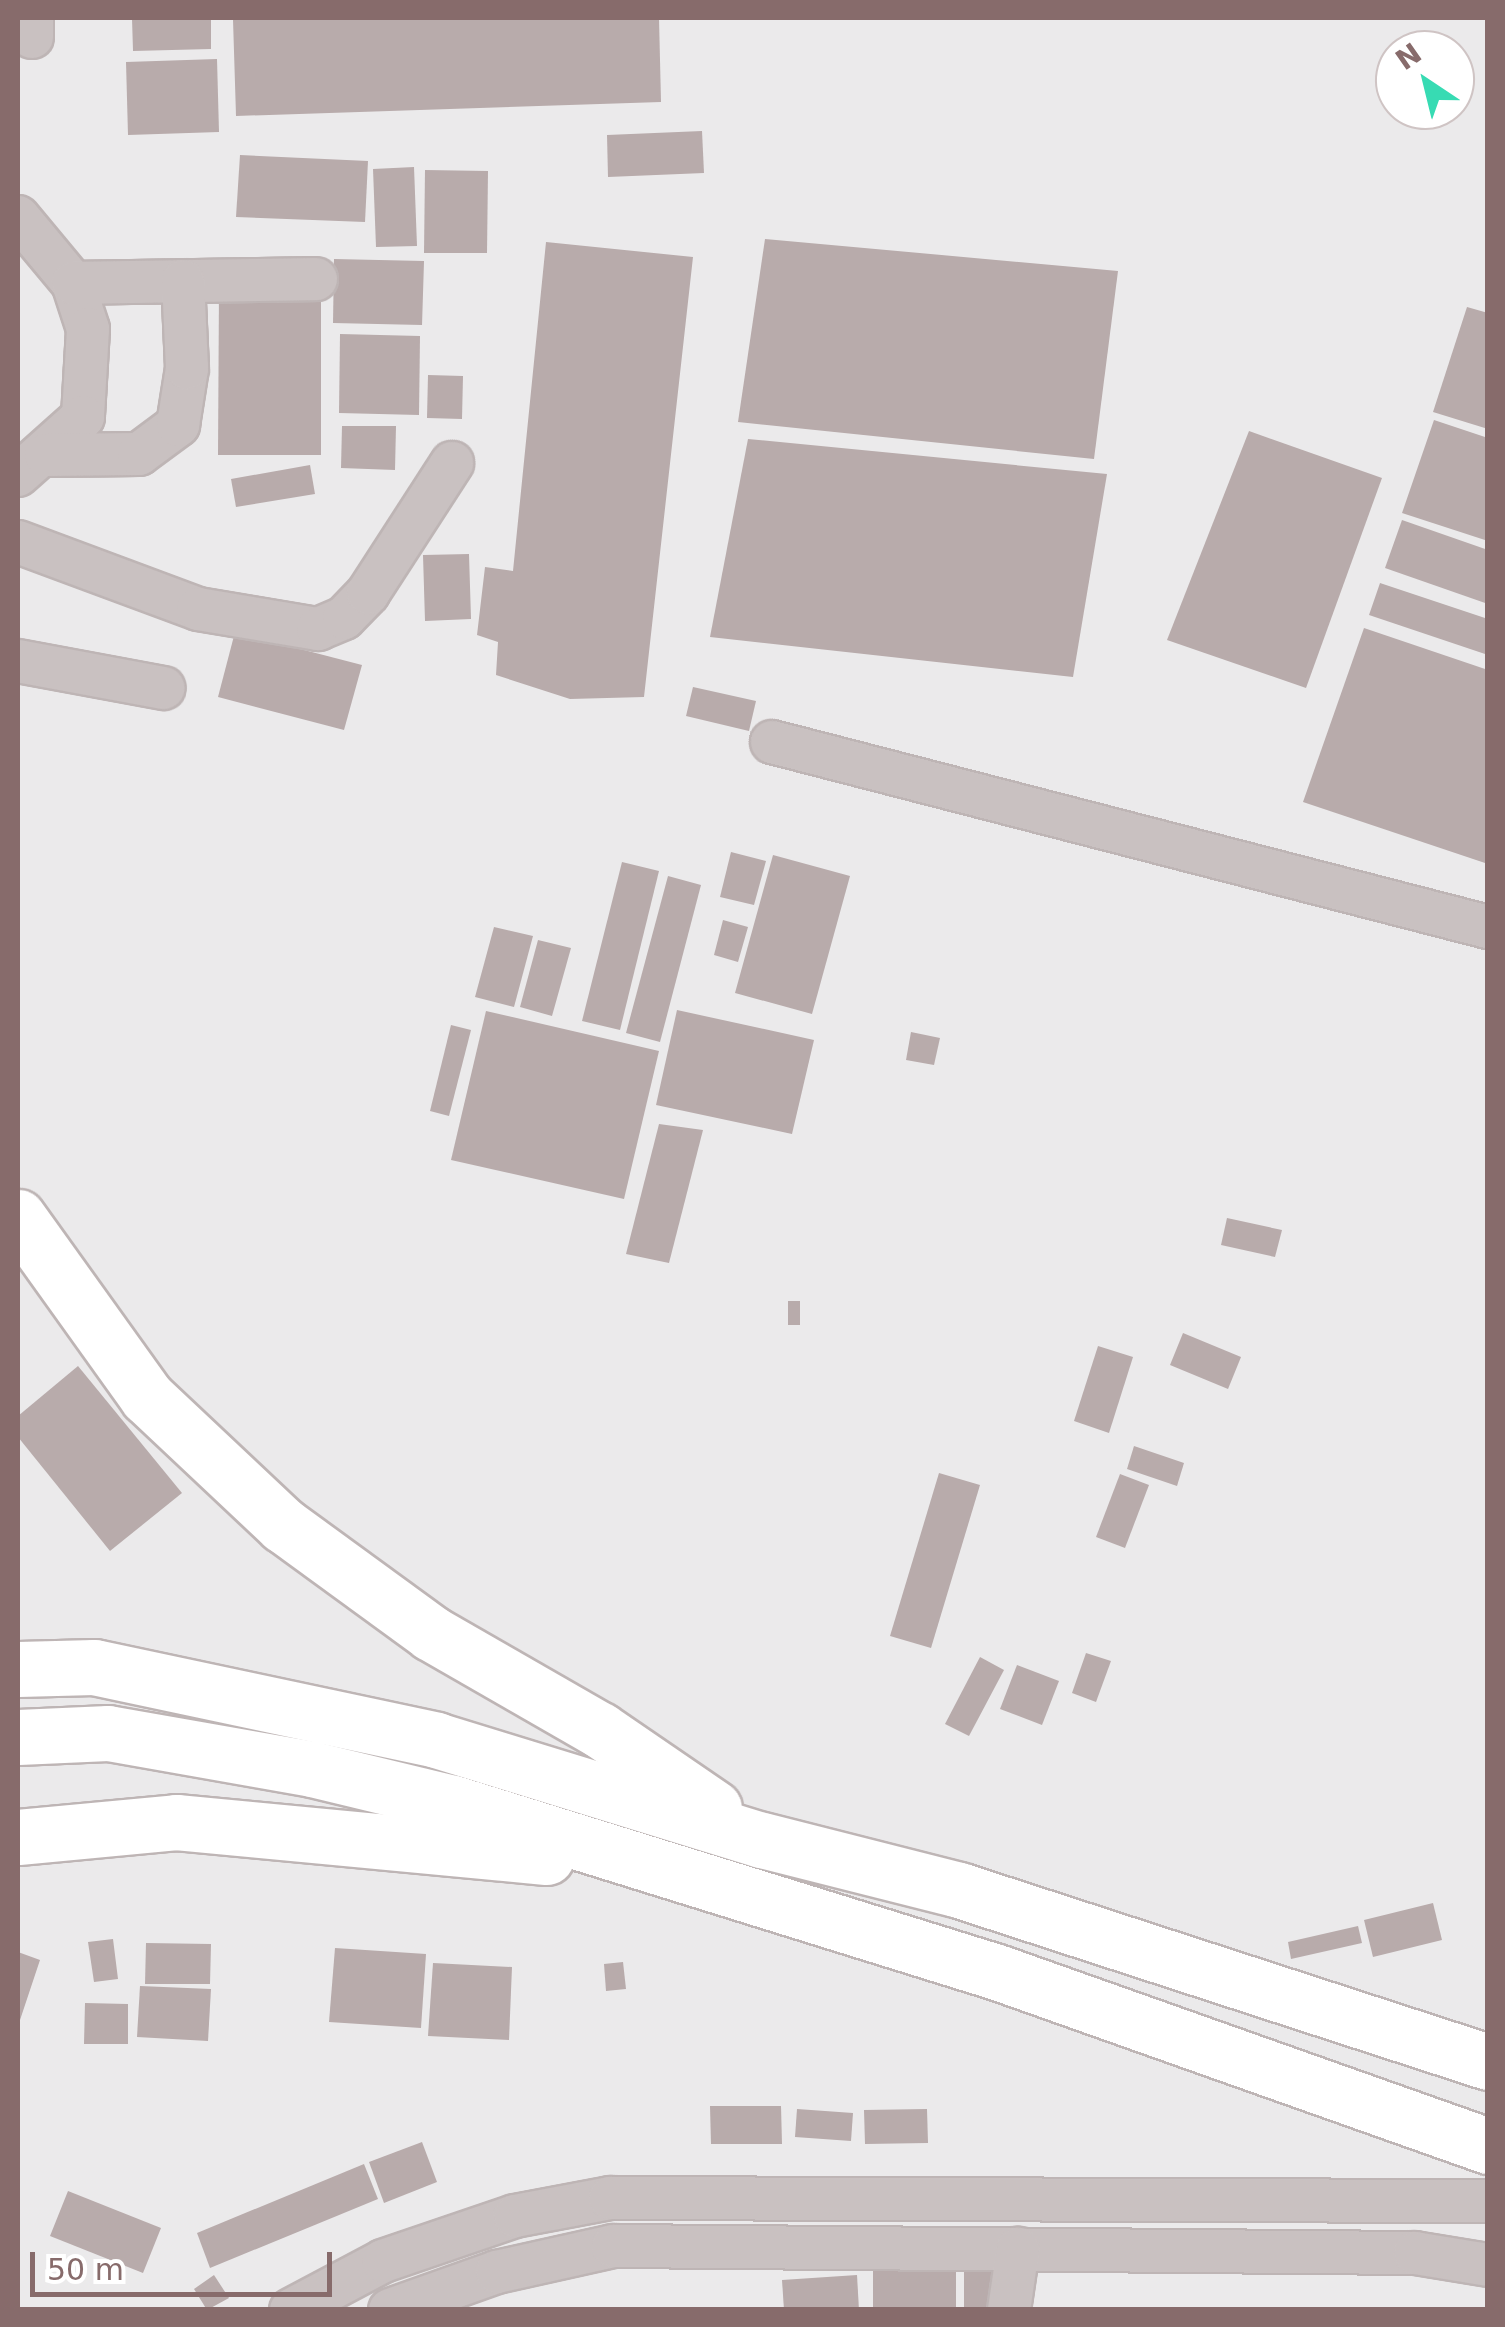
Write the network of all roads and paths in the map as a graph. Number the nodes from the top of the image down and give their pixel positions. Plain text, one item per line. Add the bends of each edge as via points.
1 (18, 217) edge
2 (316, 279) dead end
3 (183, 281) junction
4 (73, 282) junction
5 (452, 463) dead end
6 (32, 465) edge
7 (18, 542) edge
8 (18, 661) edge
9 (164, 688) dead end
10 (772, 742) dead end
11 (1488, 926) edge
12 (18, 1218) edge
13 (18, 1669) edge
14 (18, 1736) edge
15 (18, 1837) edge
16 (762, 1840) junction
17 (639, 1866) junction
18 (1488, 2062) edge
19 (1488, 2146) edge
20 (1488, 2202) edge
21 (1018, 2249) junction
22 (1488, 2265) edge
23 (291, 2310) edge
24 (390, 2310) edge
25 (1009, 2310) edge

1 - 4 street
2 - 3 street
3 - 4 street
3 - 6 street via 186,368 178,424 139,454
4 - 6 street via 88,330 83,416
5 - 7 street via 368,593 344,618 318,629 198,609
8 - 9 street
10 - 11 street
12 - 16 main road via 147,1397 283,1524 431,1633 600,1730
13 - 16 main road via 94,1667 436,1740
14 - 17 main road via 108,1734 312,1769 454,1803
15 - 17 main road via 176,1822
16 - 18 main road via 959,1890
17 - 19 main road via 997,1972
20 - 23 street via 610,2198 516,2216 384,2260
21 - 22 street via 1415,2253
21 - 24 street via 613,2246 497,2272
21 - 25 street

